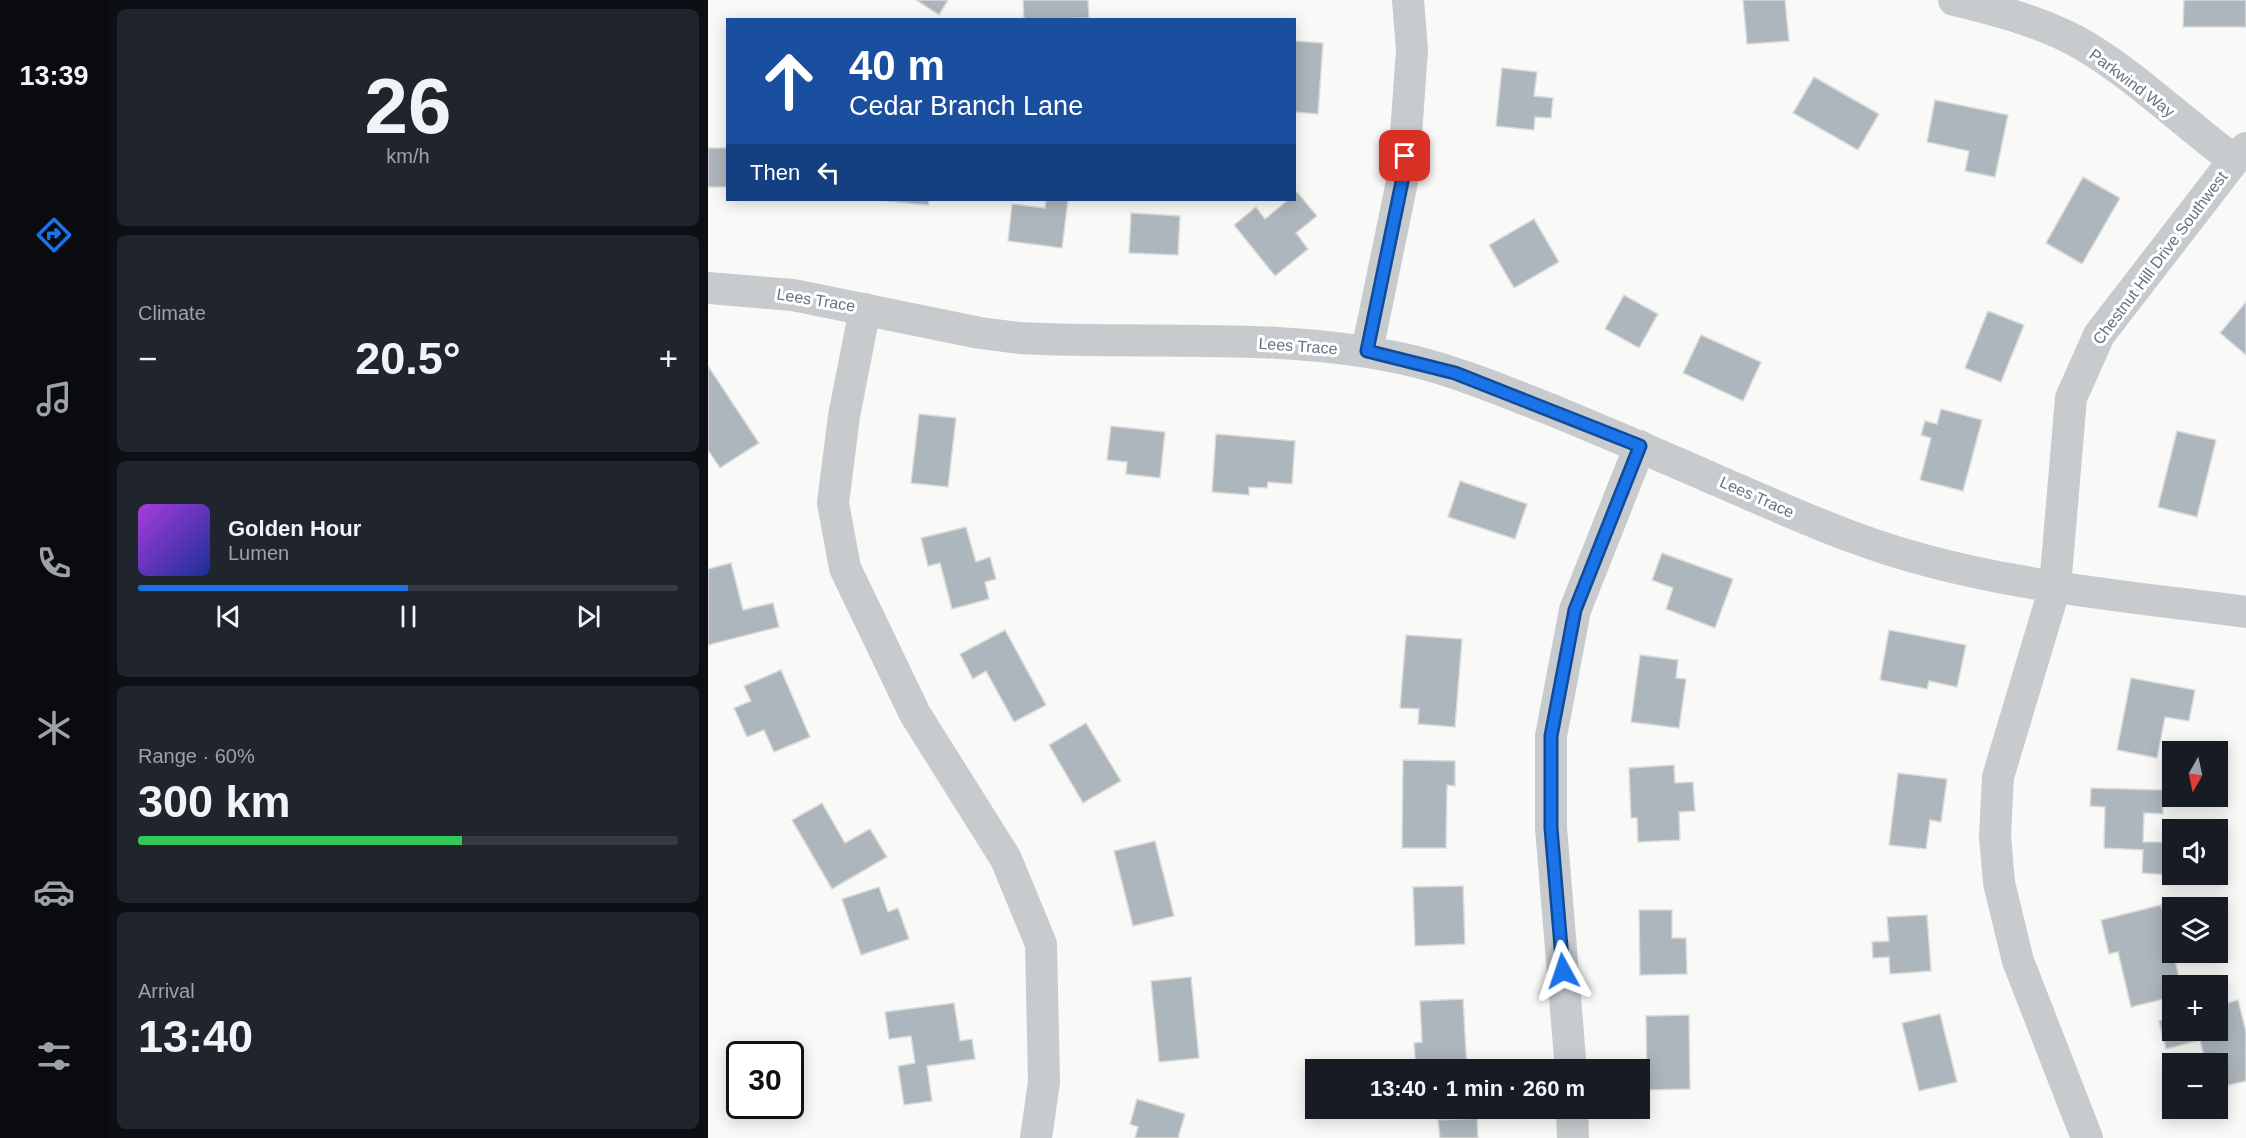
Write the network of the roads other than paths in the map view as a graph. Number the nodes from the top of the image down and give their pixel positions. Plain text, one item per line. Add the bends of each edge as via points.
1 (1408, 0) edge
2 (1954, 0) edge
3 (2240, 154) edge
4 (708, 288) edge
5 (865, 309) junction
6 (1367, 351) junction
7 (1640, 446) junction
8 (2055, 587) junction
9 (2246, 612) edge
10 (1570, 1059) edge
11 (1572, 1119) edge
12 (1036, 1138) edge
13 (1573, 1138) edge
14 (2087, 1138) edge

1 - 6 street via 1412,50 1403,177
2 - 3 street, Parkwind Way via 2030,20 2076,41 2117,68 2199,134
3 - 8 street, Chestnut Hill Drive Southwest via 2099,335 2071,398
4 - 5 street, Lees Trace via 793,295
5 - 6 street, Lees Trace via 1019,338 1260,343
5 - 12 street via 844,416 834,503 845,568 915,714 1006,859 1041,944 1044,1082
6 - 7 street, Lees Trace via 1455,373
7 - 8 street, Lees Trace via 1859,540 1954,567
7 - 10 street via 1575,610 1551,736 1551,828
8 - 9 street, Lees Trace
8 - 14 street, Chestnut Hill Drive Southwest via 1998,777 1995,836 1999,883 2018,961
11 - 13 street

